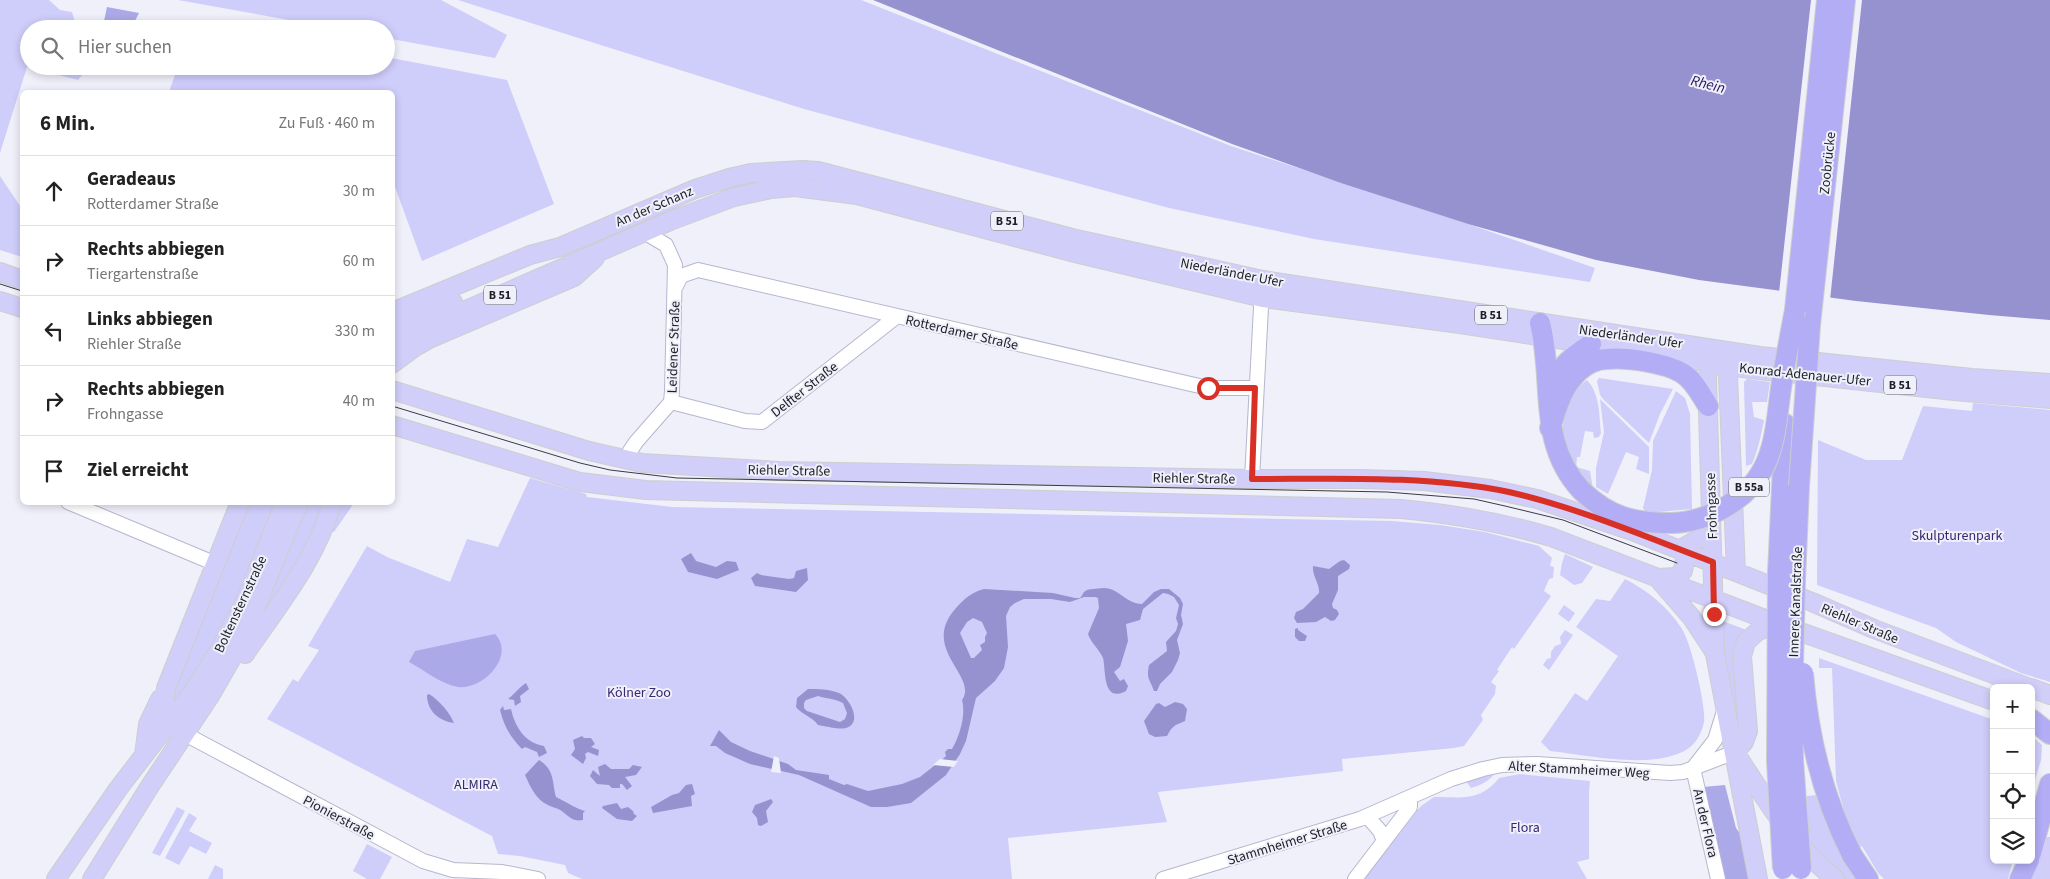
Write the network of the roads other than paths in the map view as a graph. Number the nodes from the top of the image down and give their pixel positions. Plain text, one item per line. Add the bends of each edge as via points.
1 (1827, 0) edge
2 (1845, 0) edge
3 (751, 173) joint
4 (771, 189) joint
5 (670, 199) junction
6 (670, 221) junction
7 (644, 232) junction
8 (560, 247) junction
9 (0, 272) edge
10 (20, 279) edge
11 (1263, 280) junction
12 (676, 286) junction
13 (1261, 298) junction
14 (0, 301) edge
15 (20, 307) edge
16 (1794, 310) junction
17 (395, 311) edge
18 (896, 316) junction
19 (1810, 325) joint
20 (395, 330) edge
21 (1542, 330) junction
22 (1591, 344) junction
23 (395, 357) edge
24 (1718, 359) junction
25 (2050, 383) edge
26 (1255, 388) junction
27 (395, 391) edge
28 (411, 395) junction
29 (1548, 396) junction
30 (2050, 399) edge
31 (671, 402) junction
32 (1708, 406) junction
33 (395, 426) edge
34 (1550, 428) junction
35 (627, 461) junction
36 (1252, 479) junction
37 (75, 505) edge
38 (239, 505) edge
39 (284, 505) edge
40 (298, 505) edge
41 (331, 505) edge
42 (1711, 526) junction
43 (1681, 549) junction
44 (1713, 562) junction
45 (216, 564) junction
46 (1743, 575) junction
47 (1786, 577) junction
48 (1658, 578) junction
49 (1725, 586) junction
50 (1714, 600) junction
51 (1749, 613) junction
52 (1778, 624) junction
53 (1715, 654) junction
54 (2020, 684) edge
55 (166, 688) junction
56 (2035, 689) edge
57 (2050, 695) edge
58 (210, 696) junction
59 (1990, 700) edge
60 (1725, 708) junction
61 (2035, 715) edge
62 (2050, 721) edge
63 (2035, 722) edge
64 (168, 726) junction
65 (185, 734) junction
66 (2050, 734) edge
67 (1735, 752) junction
68 (143, 757) junction
69 (1693, 768) junction
70 (2050, 784) edge
71 (1410, 798) junction
72 (1367, 816) junction
73 (2035, 838) edge
74 (1384, 841) junction
75 (2050, 847) edge
76 (2027, 864) edge
77 (1792, 874) edge
78 (61, 875) edge
79 (503, 875) edge
80 (92, 879) edge
81 (538, 879) edge
82 (1162, 879) edge
83 (1355, 879) edge
84 (1718, 879) edge
85 (1758, 879) edge
86 (1835, 879) edge
87 (1868, 879) edge
88 (2020, 879) edge
89 (2041, 879) edge

1 - 16 highway, Zoobrücke
2 - 19 highway, Zoobrücke / B 55a
3 - 5 main road, An der Schanz / B 51
3 - 11 main road, Niederländer Ufer / B 51 via 818,171 1072,238
4 - 6 main road, An der Schanz / B 51 via 734,197
4 - 13 main road, Niederländer Ufer / B 51 via 820,188 857,195
5 - 6 main road via 679,199 684,209
5 - 8 main road, An der Schanz / B 51
6 - 7 main road, An der Schanz / B 51
7 - 12 street, Leidener Straße via 666,245 675,265
7 - 23 main road, An der Schanz / B 51 via 609,246 574,277
8 - 17 main road, An der Schanz / B 51 via 530,255
8 - 20 main road, An der Schanz via 535,266
9 - 10 main road
11 - 13 street
11 - 21 main road, Niederländer Ufer / B 51
12 - 18 street, Rotterdamer Straße via 681,276 698,270
12 - 31 street, Leidener Straße
13 - 21 main road, Niederländer Ufer / B 51 via 1460,324
13 - 26 street
14 - 15 main road
16 - 34 highway, B 55a, bridge via 1774,438 1763,469 1744,493 1699,519 1660,523 1634,521 1599,506 1567,472
16 - 47 highway, B 55a, bridge via 1785,424
18 - 26 street, Rotterdamer Straße via 1208,388
18 - 31 street, Delfter Straße via 762,422 745,421
19 - 47 highway, Innere Kanalstraße / B 55a, bridge
21 - 22 main road, Niederländer Ufer / B 51
21 - 24 main road, Niederländer Ufer / B 51
21 - 29 highway
22 - 24 main road, Niederländer Ufer / B 51
22 - 29 highway, B 55a via 1559,370
23 - 28 main road via 399,380
24 - 25 main road, Konrad-Adenauer-Ufer / B 51
24 - 30 main road, Konrad-Adenauer-Ufer / B 51 via 1946,390
24 - 32 main road, Frohngasse via 1707,376
24 - 46 main road, Frohngasse
26 - 36 street
27 - 28 main road, Riehler Straße
28 - 35 main road, Riehler Straße
29 - 34 highway, B 55a
31 - 35 street, Leidener Straße via 630,451
32 - 34 highway via 1696,386 1671,367 1608,358 1589,364 1573,377 1562,392
32 - 42 main road, Frohngasse
33 - 48 main road, Riehler Straße via 580,482 646,490 1401,509 1451,514 1551,537
35 - 36 main road, Riehler Straße via 779,471
36 - 43 main road, Riehler Straße via 1424,481 1490,489 1597,518
37 - 45 street
38 - 45 main road
39 - 64 main road, Boltensternstraße via 232,629
40 - 58 main road, Boltensternstraße via 240,644
41 - 58 main road, Boltensternstraße via 324,527 296,578 236,666
42 - 43 main road
42 - 44 main road, Frohngasse
43 - 44 main road, Riehler Straße
43 - 48 main road via 1686,559 1683,571 1676,577
44 - 46 main road, Riehler Straße
44 - 49 main road
44 - 50 main road, Frohngasse
45 - 55 main road
46 - 49 main road
46 - 54 main road, Riehler Straße via 1916,646
47 - 77 highway, Innere Kanalstraße / B 55a, bridge via 1792,706
47 - 87 highway, B 55a, bridge via 1810,728 1825,793 1839,829
48 - 50 main road, Riehler Straße
48 - 53 main road via 1692,618
49 - 50 main road
49 - 51 main road via 1734,600
50 - 51 main road, Riehler Straße
50 - 53 main road, Frohngasse
51 - 52 main road, Riehler Straße
52 - 59 main road, Riehler Straße
52 - 67 main road via 1758,631 1746,642 1742,656 1748,731
53 - 60 main road, Frohngasse
55 - 64 main road via 162,717
55 - 68 main road via 148,724
56 - 57 main road, Riehler Straße
58 - 65 main road, Boltensternstraße
60 - 67 main road, Frohngasse
60 - 69 street via 1714,740
61 - 62 main road
63 - 66 highway
64 - 65 main road
64 - 68 main road, Boltensternstraße
65 - 79 street, Pionierstraße via 424,861 453,870
65 - 80 main road, Boltensternstraße
67 - 69 street, Alter Stammheimer Weg
67 - 85 main road
67 - 86 main road via 1778,817 1820,868
68 - 78 main road, Boltensternstraße
69 - 71 street, Alter Stammheimer Weg via 1670,773 1537,764 1502,765 1460,775
69 - 84 street, An der Flora
70 - 73 highway
71 - 72 street, Stammheimer Straße
71 - 74 street via 1410,808
72 - 74 street
72 - 82 street, Stammheimer Straße
74 - 83 street
75 - 89 main road
76 - 88 highway
79 - 81 street, Pionierstraße

